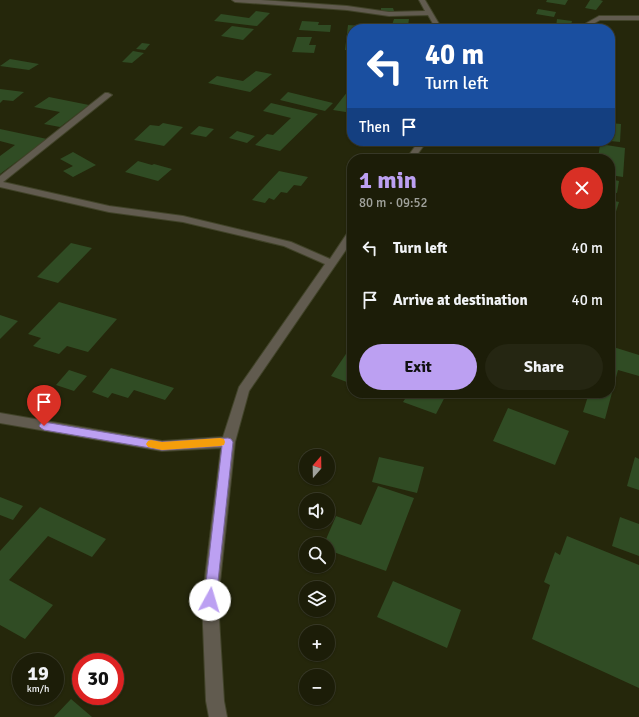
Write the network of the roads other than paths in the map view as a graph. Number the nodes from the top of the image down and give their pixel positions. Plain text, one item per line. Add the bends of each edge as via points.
1 (235, 0) edge
2 (422, 0) edge
3 (430, 13) junction
4 (639, 18) edge
5 (436, 24) edge
6 (588, 24) edge
7 (108, 96) dead end
8 (0, 180) edge
9 (0, 184) edge
10 (347, 241) edge
11 (331, 263) junction
12 (0, 418) edge
13 (228, 442) junction
14 (218, 717) edge

1 - 3 street via 347,8 389,14
2 - 3 street
3 - 5 street
4 - 6 street via 599,18
7 - 8 street
9 - 11 street via 109,209 183,219 287,244
10 - 11 street
11 - 13 street via 243,390
12 - 13 street via 162,446
13 - 14 street via 210,600

